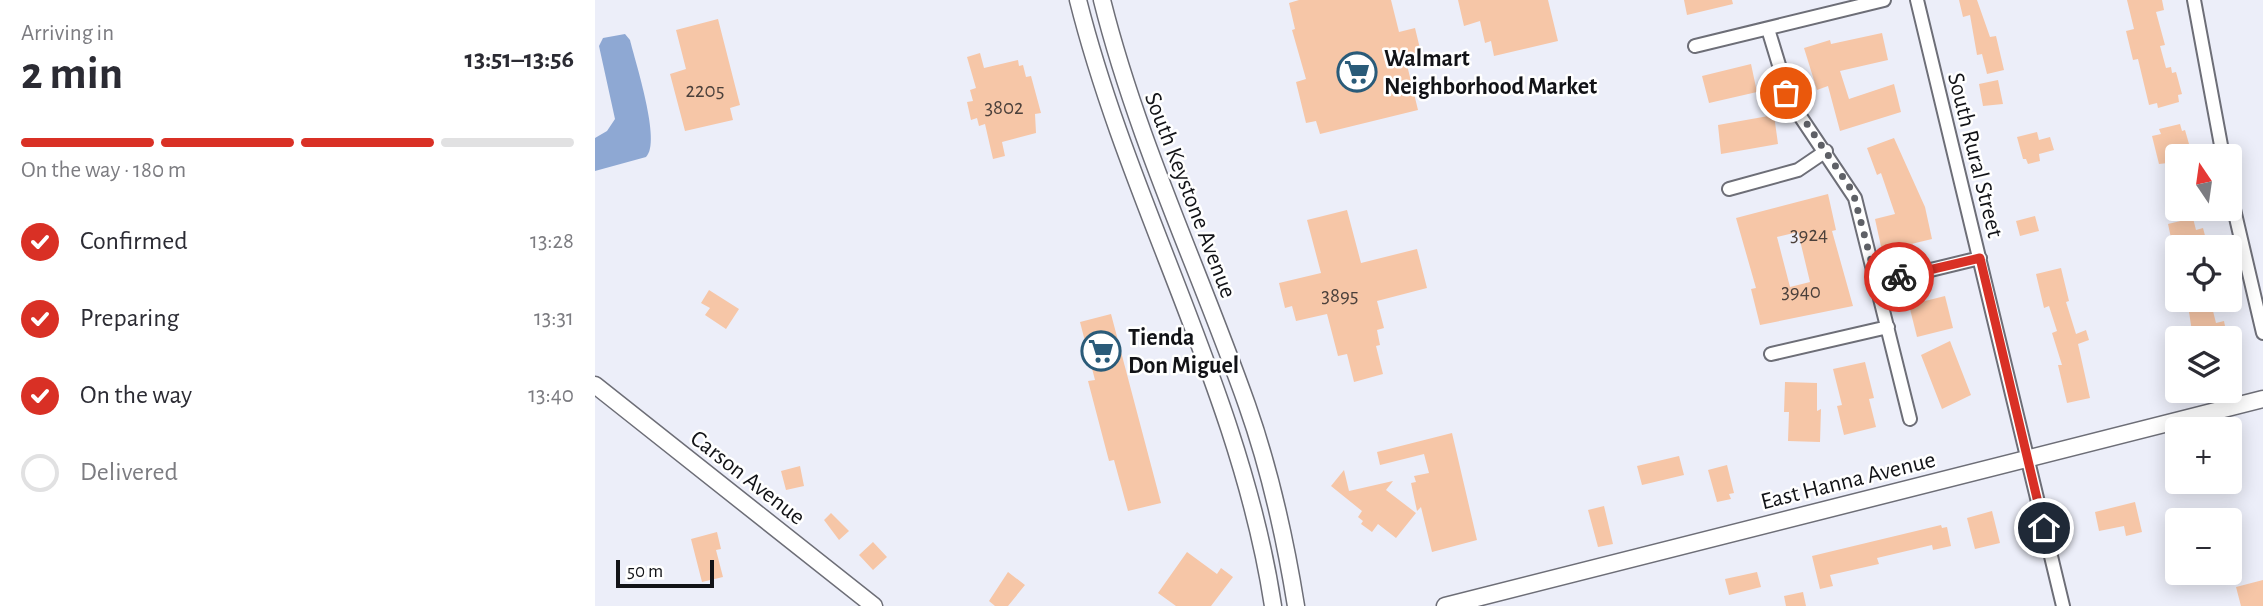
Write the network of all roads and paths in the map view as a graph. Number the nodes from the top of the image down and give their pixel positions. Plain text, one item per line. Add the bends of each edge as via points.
1 (1079, 0) edge
2 (1103, 0) edge
3 (1884, 0) edge
4 (1917, 0) edge
5 (2194, 0) edge
6 (1768, 29) junction
7 (1695, 46) dead end
8 (2221, 144) edge
9 (1826, 151) junction
10 (1728, 189) dead end
11 (2237, 221) edge
12 (1189, 258) junction
13 (1980, 258) junction
14 (1168, 267) junction
15 (1877, 283) junction
16 (1888, 327) junction
17 (2263, 333) edge
18 (1770, 354) dead end
19 (595, 384) edge
20 (2263, 399) edge
21 (1910, 419) dead end
22 (2027, 458) junction
23 (874, 606) edge
24 (1273, 606) edge
25 (1296, 606) edge
26 (1445, 606) edge
27 (2063, 606) edge

1 - 14 main road, South Keystone Avenue via 1114,124
2 - 12 main road, South Keystone Avenue via 1139,127
3 - 6 street
4 - 13 street, South Rural Street
5 - 8 street
6 - 7 street
6 - 9 street via 1790,101
9 - 10 street via 1798,170
9 - 15 street via 1856,198
11 - 17 street
12 - 14 main road
12 - 25 main road, South Keystone Avenue via 1255,430
13 - 15 street
13 - 22 street, South Rural Street
14 - 24 main road, South Keystone Avenue via 1237,450
15 - 16 street
16 - 18 street
16 - 21 street
19 - 23 main road, Carson Avenue
20 - 22 main road, East Hanna Avenue
22 - 26 main road, East Hanna Avenue
22 - 27 street, South Rural Street

